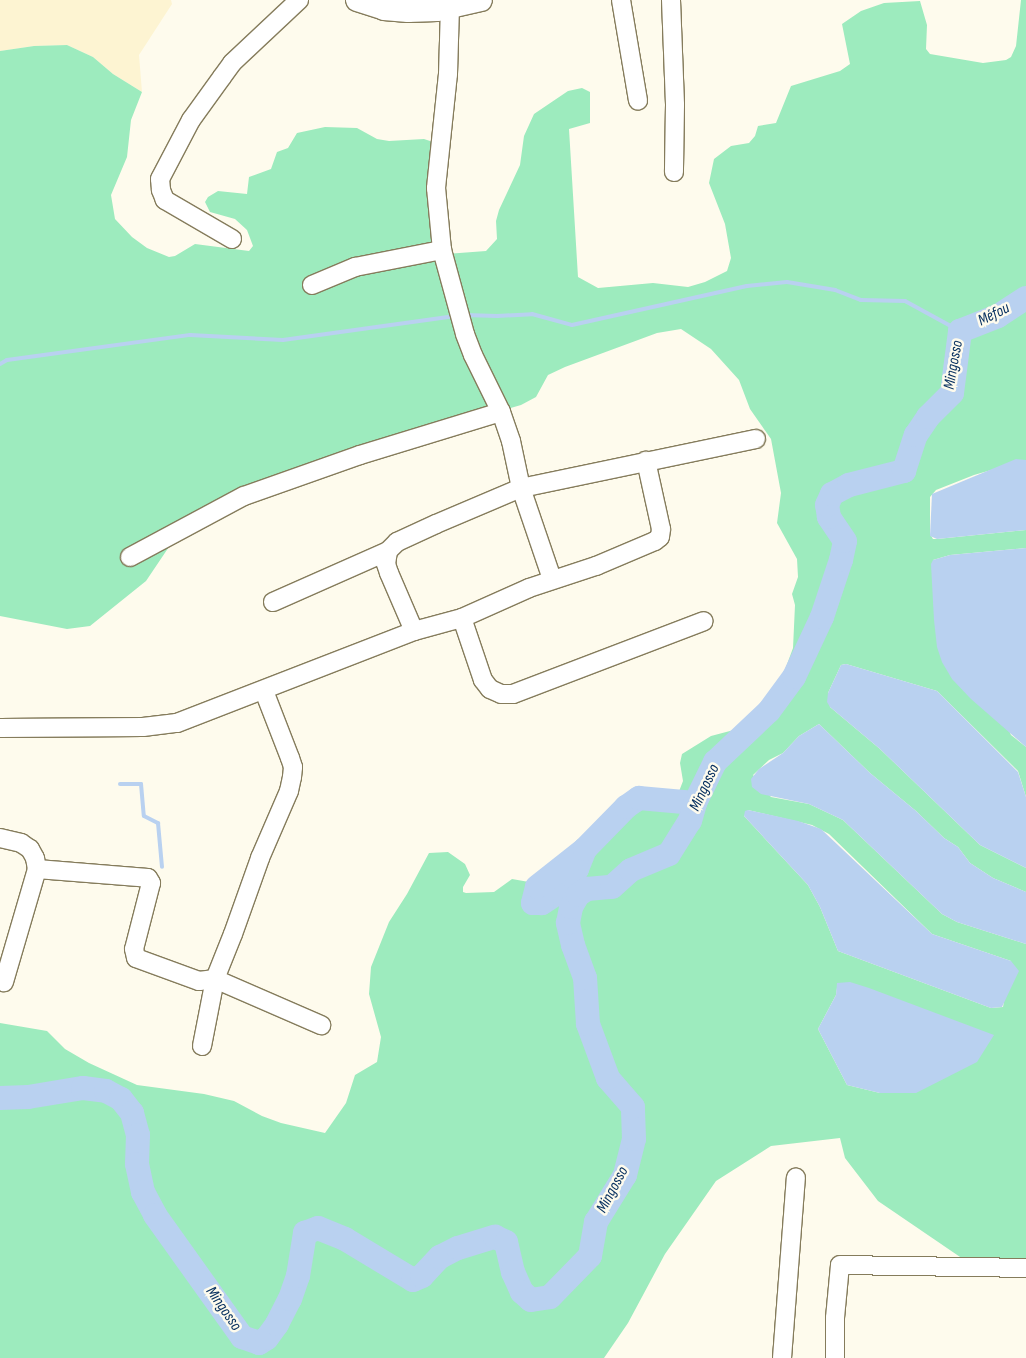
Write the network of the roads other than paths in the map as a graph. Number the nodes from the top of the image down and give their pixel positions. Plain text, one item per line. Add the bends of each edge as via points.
1 (299, 0) edge
2 (357, 0) edge
3 (482, 0) edge
4 (622, 0) edge
5 (671, 0) edge
6 (450, 7) junction
7 (638, 101) dead end
8 (674, 172) dead end
9 (232, 239) dead end
10 (442, 250) junction
11 (312, 284) dead end
12 (501, 412) junction
13 (756, 439) dead end
14 (646, 462) junction
15 (521, 488) junction
16 (388, 550) junction
17 (130, 557) dead end
18 (552, 579) junction
19 (273, 602) dead end
20 (462, 618) junction
21 (704, 621) dead end
22 (414, 631) junction
23 (264, 691) junction
24 (0, 728) edge
25 (0, 838) edge
26 (37, 869) junction
27 (215, 979) junction
28 (4, 982) dead end
29 (321, 1025) dead end
30 (202, 1046) dead end
31 (796, 1178) dead end
32 (1026, 1268) edge
33 (782, 1358) edge
34 (835, 1358) edge

1 - 9 street via 232,63 191,120 160,179 165,200
2 - 6 main road via 384,9 408,11
3 - 6 main road
4 - 7 street
5 - 8 street
6 - 10 street via 448,74 436,188
10 - 11 street via 355,267
10 - 12 street via 472,355
12 - 15 street
12 - 17 street via 360,455 244,496
13 - 14 street
14 - 15 street
14 - 18 street via 660,537 596,566
15 - 16 street via 405,538
15 - 18 street
16 - 19 street
16 - 22 street via 386,564
18 - 20 street
20 - 21 street via 484,680 490,689 501,694 513,694
20 - 22 street
22 - 23 street
23 - 24 street via 177,724
23 - 27 street via 293,767 292,778
25 - 26 street via 21,843 30,849
26 - 27 street via 148,878 151,883 134,955 199,981
26 - 28 street
27 - 29 street
27 - 30 street
31 - 33 street
32 - 34 street via 840,1265

